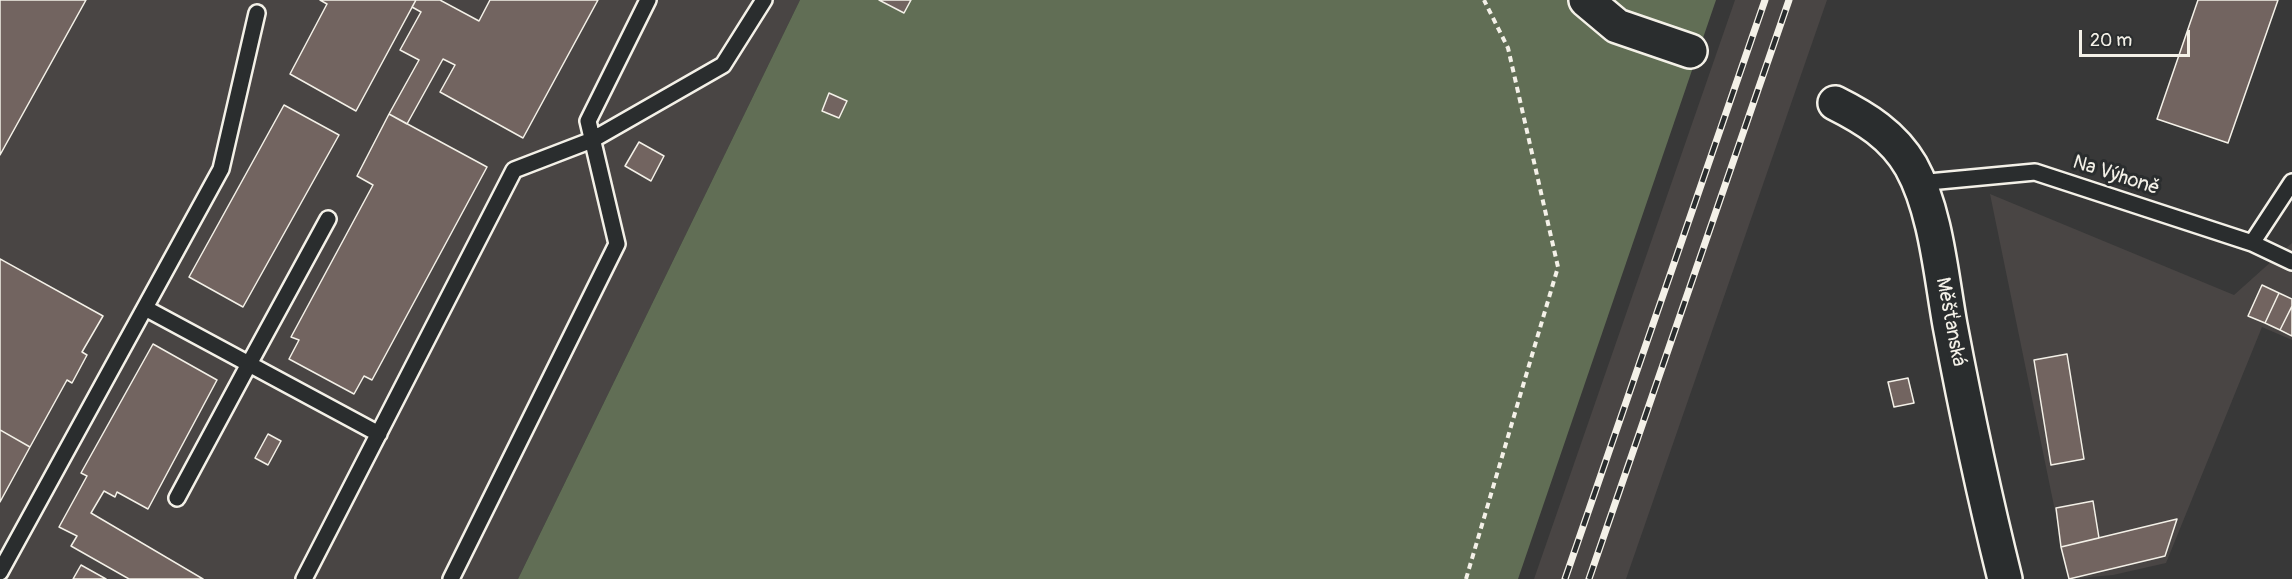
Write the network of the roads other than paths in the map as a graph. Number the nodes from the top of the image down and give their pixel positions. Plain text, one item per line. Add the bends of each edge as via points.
1 (648, 0) edge
2 (764, 0) edge
3 (1586, 0) edge
4 (257, 13) dead end
5 (1690, 51) dead end
6 (1835, 103) dead end
7 (592, 140) junction
8 (2292, 182) edge
9 (1918, 183) junction
10 (328, 219) dead end
11 (2252, 243) junction
12 (2292, 262) edge
13 (145, 308) junction
14 (249, 364) junction
15 (379, 434) junction
16 (177, 498) dead end
17 (0, 572) edge
18 (304, 579) edge
19 (451, 579) edge
20 (2005, 579) edge

1 - 7 lane via 588,121
2 - 7 lane via 723,65
3 - 5 main road via 1617,26
4 - 13 lane via 221,169
6 - 9 main road, Měšťanská via 1883,133 1910,165
7 - 15 lane via 514,170
7 - 19 lane via 617,244
8 - 11 lane
9 - 11 lane, Na Výhoně via 2035,172
9 - 20 main road, Měšťanská via 1935,241 1969,422
10 - 14 lane
11 - 12 lane, Na Výhoně
13 - 14 lane
13 - 17 lane
14 - 15 lane
14 - 16 lane
15 - 18 lane

